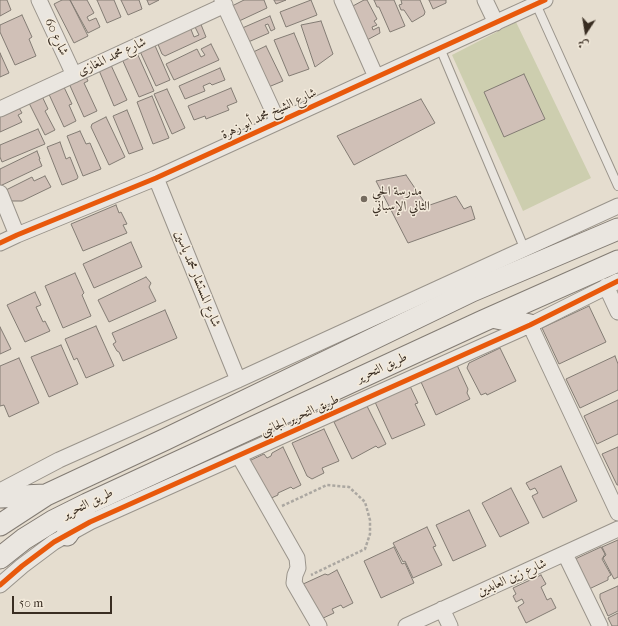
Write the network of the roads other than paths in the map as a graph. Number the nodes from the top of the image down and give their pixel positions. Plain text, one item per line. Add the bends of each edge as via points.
1 (38, 0) edge
2 (342, 0) edge
3 (485, 0) edge
4 (224, 2) edge
5 (541, 2) edge
6 (496, 23) junction
7 (440, 48) junction
8 (74, 75) junction
9 (376, 77) junction
10 (0, 109) edge
11 (278, 122) junction
12 (156, 178) junction
13 (618, 186) edge
14 (0, 193) edge
15 (618, 206) edge
16 (618, 229) edge
17 (17, 235) junction
18 (0, 243) edge
19 (525, 250) junction
20 (618, 261) edge
21 (492, 264) junction
22 (612, 284) edge
23 (479, 288) junction
24 (618, 312) edge
25 (492, 317) junction
26 (530, 325) junction
27 (238, 380) junction
28 (166, 439) junction
29 (239, 456) junction
30 (127, 458) junction
31 (179, 461) junction
32 (138, 480) junction
33 (0, 491) edge
34 (46, 495) junction
35 (0, 497) edge
36 (87, 504) junction
37 (618, 513) edge
38 (0, 525) edge
39 (618, 529) edge
40 (67, 535) junction
41 (564, 554) junction
42 (0, 558) edge
43 (0, 585) edge
44 (442, 610) junction
45 (319, 626) edge
46 (406, 626) edge
47 (450, 626) edge
48 (600, 626) edge

1 - 8 street, شارع 60
2 - 9 street
3 - 6 street
4 - 8 street, شارع محمد المغازى
4 - 11 street
5 - 6 street, شارع الشيخ محمد أبو زهرة
5 - 13 lane
6 - 7 street, شارع الشيخ محمد أبو زهرة
7 - 9 street, شارع الشيخ محمد أبو زهرة
7 - 19 lane
8 - 10 street, شارع محمد المغازى
9 - 11 street, شارع الشيخ محمد أبو زهرة
11 - 12 street, شارع الشيخ محمد أبو زهرة
12 - 17 street, شارع الشيخ محمد أبو زهرة
12 - 27 street, شارع المستشار محمد ياسين
14 - 17 street
15 - 19 street
16 - 23 street, طريق التحرير
17 - 18 street, شارع الشيخ محمد أبو زهرة
19 - 21 street
20 - 25 street, طريق التحرير
21 - 23 street
21 - 27 street
22 - 24 street
22 - 26 street, طريق التحرير الجانبى
23 - 28 street, طريق التحرير
25 - 26 street
25 - 31 street, طريق التحرير
26 - 29 street, طريق التحرير الجانبى
26 - 37 street
27 - 33 street via 59,460
28 - 30 street, طريق التحرير
28 - 31 street via 169,453
29 - 40 street, طريق التحرير الجانبى via 90,522
29 - 45 street via 297,558 298,568 294,583
30 - 32 street via 134,461 139,468
30 - 34 street, طريق التحرير
31 - 32 street, طريق التحرير
32 - 36 street, طريق التحرير
34 - 35 street
34 - 38 street, طريق التحرير
36 - 40 street
36 - 42 street, طريق التحرير via 24,539
39 - 41 street, شارع زين العابدين
40 - 43 street, طريق التحرير الجانبى via 54,542
41 - 44 street, شارع زين العابدين
41 - 48 street
44 - 46 street, شارع زين العابدين
44 - 47 street

